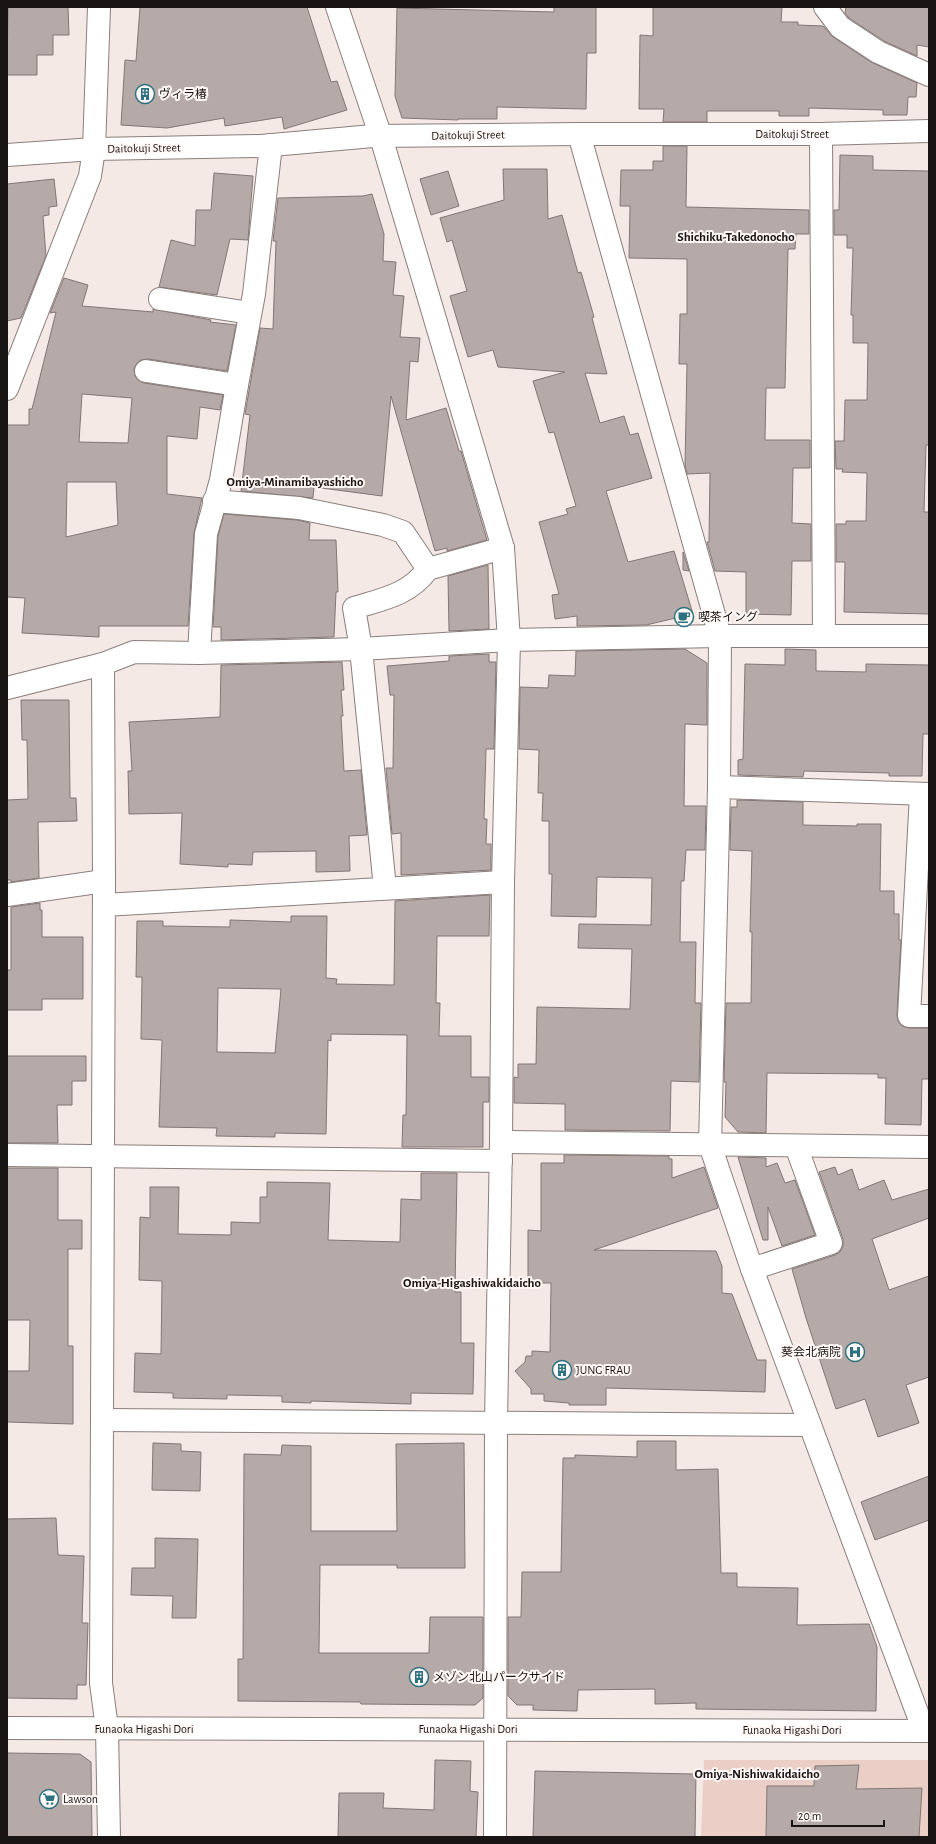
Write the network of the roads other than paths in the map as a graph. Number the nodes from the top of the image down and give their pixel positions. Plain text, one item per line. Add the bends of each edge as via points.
1 (99, 7) edge
2 (337, 7) edge
3 (825, 7) edge
4 (929, 75) edge
5 (929, 131) edge
6 (579, 134) junction
7 (821, 134) junction
8 (381, 137) junction
9 (271, 145) junction
10 (94, 149) junction
11 (7, 155) edge
12 (160, 299) dead end
13 (250, 313) junction
14 (146, 371) dead end
15 (237, 385) junction
16 (7, 389) edge
17 (214, 501) junction
18 (503, 548) junction
19 (428, 569) junction
20 (824, 635) junction
21 (720, 636) junction
22 (929, 636) edge
23 (509, 640) junction
24 (361, 649) junction
25 (199, 653) junction
26 (103, 664) junction
27 (7, 688) edge
28 (719, 787) junction
29 (925, 794) edge
30 (104, 881) junction
31 (503, 882) junction
32 (385, 888) junction
33 (7, 895) edge
34 (104, 905) junction
35 (929, 1016) edge
36 (710, 1145) junction
37 (796, 1146) junction
38 (929, 1148) edge
39 (501, 1151) junction
40 (7, 1155) edge
41 (103, 1156) junction
42 (752, 1269) junction
43 (102, 1420) junction
44 (496, 1422) junction
45 (810, 1425) junction
46 (7, 1728) edge
47 (107, 1728) junction
48 (496, 1729) junction
49 (926, 1730) edge
50 (109, 1837) edge
51 (495, 1837) edge

1 - 10 street
2 - 8 street
3 - 4 street via 840,27 878,52
5 - 7 street, Daitokuji Street
6 - 7 street, Daitokuji Street
6 - 8 street, Daitokuji Street
6 - 21 street
7 - 20 street
8 - 9 street, Daitokuji Street
8 - 18 street
9 - 10 street, Daitokuji Street
9 - 13 street
10 - 11 street, Daitokuji Street
10 - 16 street via 90,176
12 - 13 street
13 - 15 street
14 - 15 street
15 - 17 street via 221,480
17 - 19 street via 299,508 383,525 403,532
17 - 25 street via 206,534
18 - 19 street
18 - 23 street
19 - 24 street via 421,579 402,593 354,608
20 - 21 street
20 - 22 street
21 - 23 street
21 - 28 street
23 - 24 street
23 - 31 street
24 - 25 street
24 - 32 street
25 - 26 street via 134,652
26 - 27 street
26 - 30 street
28 - 29 street
28 - 36 street
29 - 35 street via 909,1016
30 - 33 street
30 - 34 street
31 - 32 street
31 - 39 street
32 - 34 street
34 - 41 street
36 - 37 street
36 - 39 street
36 - 42 street
37 - 38 street
37 - 42 street via 831,1243
39 - 41 street
39 - 44 street
40 - 41 street
41 - 43 street
42 - 45 street
43 - 44 street
43 - 47 street via 101,1683
44 - 45 street
44 - 48 street
45 - 49 street
46 - 47 street, Funaoka Higashi Dori
47 - 48 street, Funaoka Higashi Dori
47 - 50 street
48 - 49 street, Funaoka Higashi Dori
48 - 51 street

